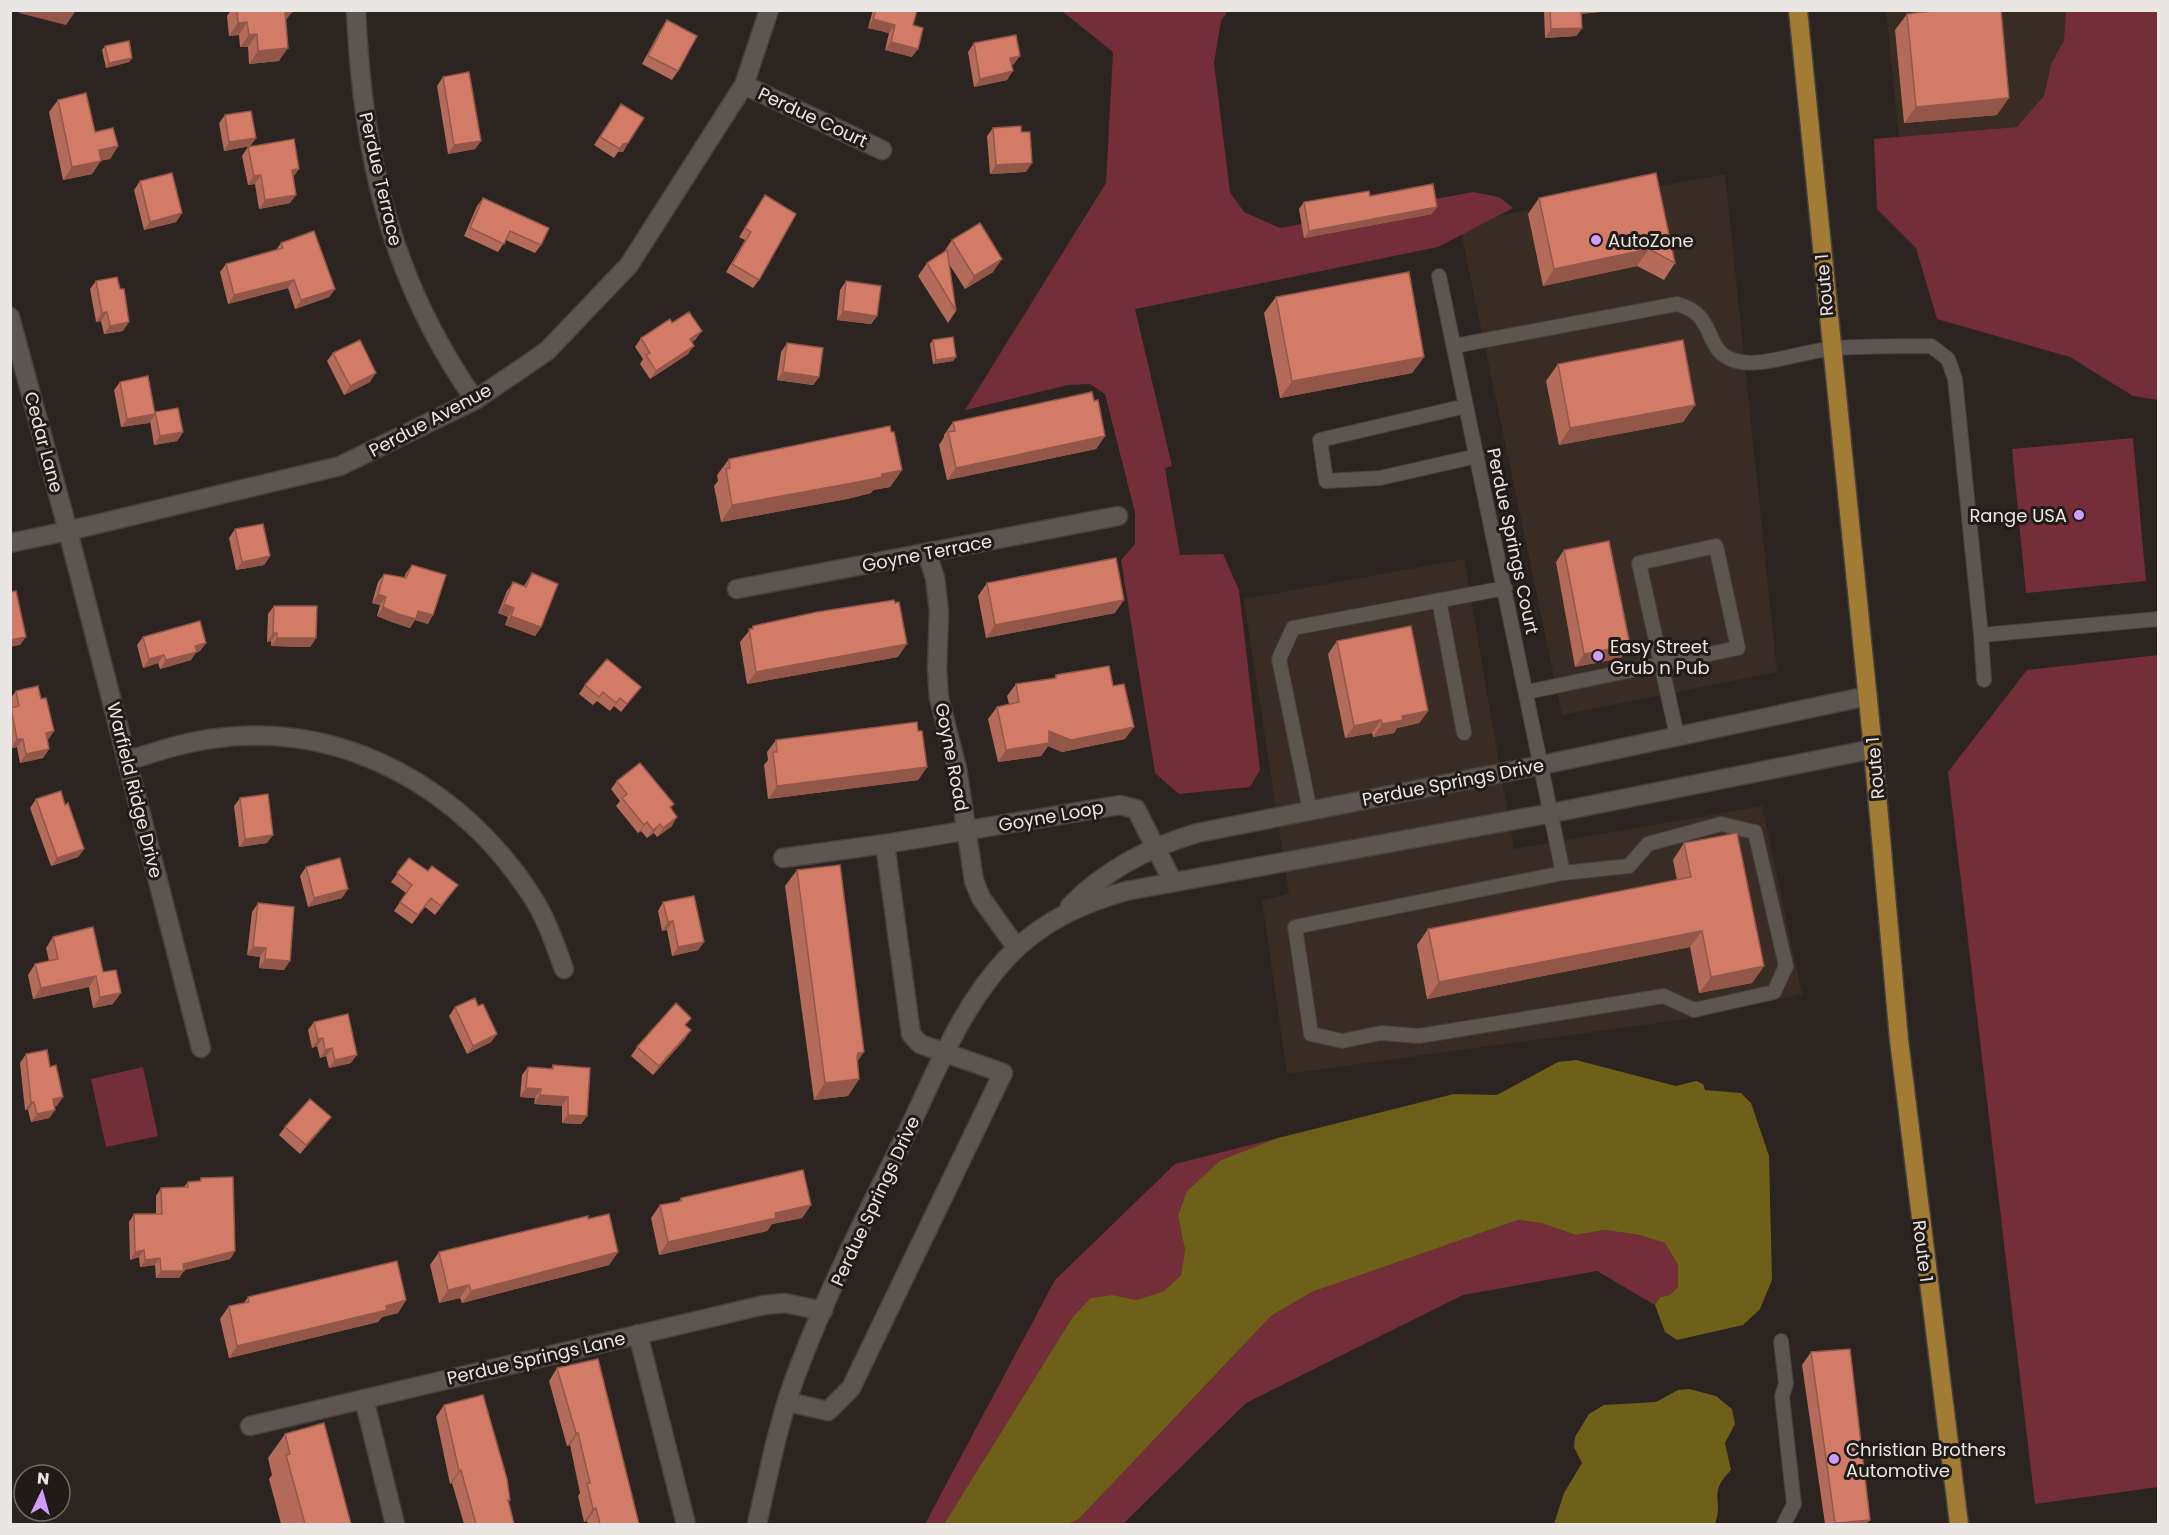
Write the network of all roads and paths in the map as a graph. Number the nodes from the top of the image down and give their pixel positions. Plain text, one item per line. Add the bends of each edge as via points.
1 (356, 10) edge
2 (769, 10) edge
3 (1798, 10) edge
4 (744, 85) junction
5 (882, 150) dead end
6 (1439, 276) dead end
7 (10, 317) edge
8 (1454, 346) junction
9 (1830, 349) junction
10 (475, 400) junction
11 (1466, 406) junction
12 (1477, 456) junction
13 (1118, 516) dead end
14 (68, 531) junction
15 (10, 543) edge
16 (927, 553) junction
17 (1505, 588) junction
18 (737, 589) dead end
19 (1439, 600) junction
20 (2158, 619) edge
21 (1981, 635) junction
22 (1662, 664) junction
23 (1984, 680) dead end
24 (1527, 692) junction
25 (1868, 696) junction
26 (1464, 733) dead end
27 (1677, 736) junction
28 (1874, 749) junction
29 (127, 760) junction
30 (1542, 765) junction
31 (1310, 811) junction
32 (1552, 813) junction
33 (966, 830) junction
34 (885, 844) junction
35 (1156, 848) junction
36 (783, 858) dead end
37 (1563, 873) junction
38 (1173, 882) junction
39 (1060, 916) junction
40 (1017, 948) junction
41 (564, 969) dead end
42 (201, 1048) dead end
43 (944, 1051) junction
44 (823, 1311) junction
45 (638, 1334) junction
46 (1781, 1341) dead end
47 (364, 1399) junction
48 (788, 1402) junction
49 (250, 1426) dead end
50 (395, 1524) edge
51 (686, 1524) edge
52 (757, 1524) edge
53 (1784, 1524) edge
54 (1959, 1524) edge

1 - 10 street, Perdue Terrace via 367,129 393,237 423,317
2 - 4 street, Perdue Avenue
3 - 9 main road, Route 1
4 - 5 street, Perdue Court
4 - 10 street, Perdue Avenue via 629,265 547,351
6 - 8 lane, Perdue Springs Court
7 - 14 street, Cedar Lane
8 - 9 lane via 1677,304 1690,307 1701,316 1713,344 1734,361 1749,363
8 - 11 lane, Perdue Springs Court
9 - 21 lane via 1931,346 1948,359 1955,379
9 - 25 main road, Route 1
10 - 14 street, Perdue Avenue via 340,466
11 - 12 lane, Perdue Springs Court
11 - 12 lane via 1320,440 1326,481 1380,478
12 - 17 lane, Perdue Springs Court
13 - 16 street, Goyne Terrace
14 - 15 street, Perdue Avenue
14 - 29 street, Warfield Ridge Drive
16 - 18 street, Goyne Terrace
16 - 33 street, Goyne Road via 939,611 939,698 957,768
17 - 19 lane
17 - 24 lane, Perdue Springs Court
19 - 26 lane
19 - 31 lane via 1293,628 1280,659
20 - 21 lane
21 - 23 lane
22 - 22 lane via 1639,563 1716,546 1738,648
22 - 24 lane
22 - 27 lane
24 - 30 lane, Perdue Springs Court
25 - 27 street, Perdue Springs Drive
25 - 28 main road, Route 1
27 - 30 street, Perdue Springs Drive
28 - 32 street, Perdue Springs Drive
28 - 54 main road, Route 1 via 1910,1140
29 - 41 street via 190,743 256,736 321,744 381,762 446,800 495,846 535,900
29 - 42 street, Warfield Ridge Drive
30 - 31 street, Perdue Springs Drive
30 - 32 lane, Perdue Springs Court
31 - 35 street, Perdue Springs Drive via 1197,833
32 - 37 lane, Perdue Springs Court
32 - 38 street, Perdue Springs Drive
33 - 34 street, Goyne Loop
33 - 35 street, Goyne Loop via 1120,805 1136,809
33 - 40 street, Goyne Road via 974,881 981,898
34 - 36 street, Goyne Loop
34 - 43 street via 911,1034 920,1044
35 - 38 street, Goyne Loop
35 - 39 street, Perdue Springs Drive via 1108,873
37 - 37 lane via 1295,927 1311,1034 1342,1041 1381,1033 1419,1036 1664,996 1694,1010 1774,992 1786,966 1755,832 1721,824 1648,844 1629,866
38 - 39 street, Perdue Springs Drive via 1092,900
39 - 40 street, Perdue Springs Drive
40 - 43 street, Perdue Springs Drive via 980,990
43 - 44 street, Perdue Springs Drive
43 - 48 street via 1003,1073 851,1388 828,1411
44 - 45 street, Perdue Springs Lane via 785,1303 764,1305
44 - 48 street, Perdue Springs Drive via 798,1367
45 - 47 street, Perdue Springs Lane
45 - 51 street
46 - 53 lane via 1786,1384 1782,1396 1794,1504
47 - 49 street, Perdue Springs Lane
47 - 50 street
48 - 52 street, Perdue Springs Drive

